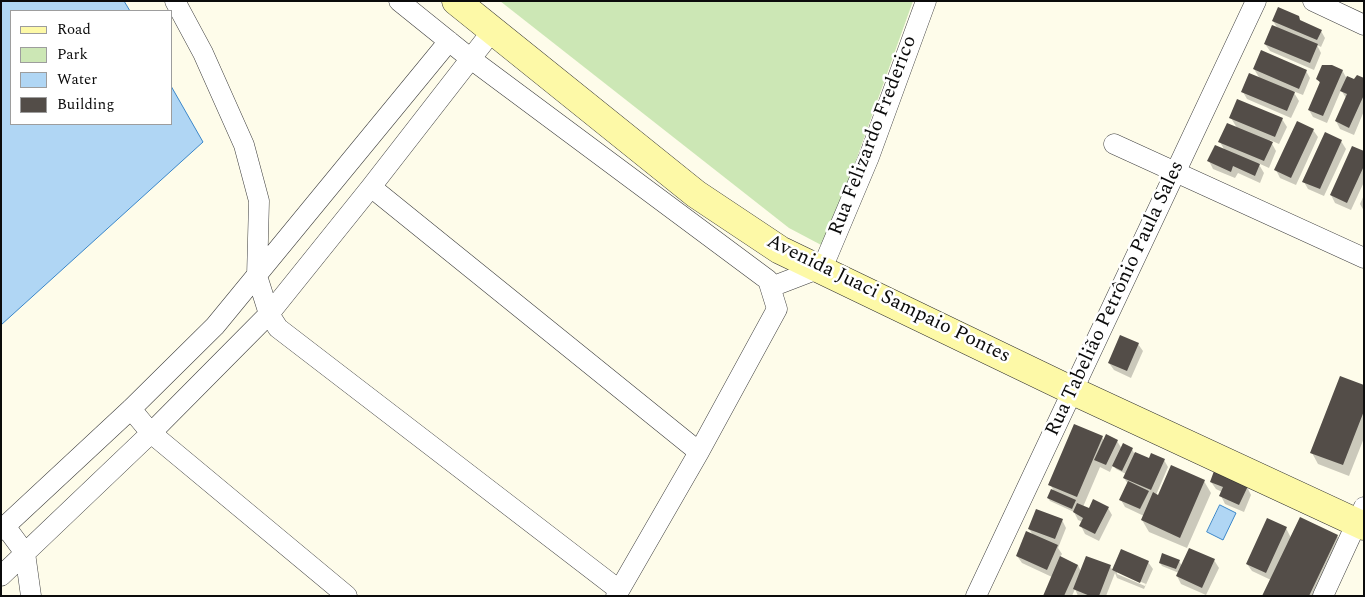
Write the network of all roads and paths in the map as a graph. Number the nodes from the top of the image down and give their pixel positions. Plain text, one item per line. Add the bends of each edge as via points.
1 (175, 1) edge
2 (399, 1) edge
3 (456, 1) edge
4 (926, 1) edge
5 (1256, 1) edge
6 (1313, 1) edge
7 (1364, 24) edge
8 (493, 30) junction
9 (449, 41) junction
10 (471, 59) junction
11 (1114, 144) dead end
12 (1176, 172) junction
13 (371, 187) junction
14 (1364, 258) edge
15 (820, 270) junction
16 (258, 276) junction
17 (770, 287) junction
18 (269, 314) junction
19 (1073, 391) junction
20 (131, 409) junction
21 (150, 433) junction
22 (700, 452) junction
23 (1361, 519) edge
24 (3, 528) edge
25 (25, 553) junction
26 (1, 576) edge
27 (618, 593) edge
28 (31, 596) edge
29 (347, 596) edge
30 (976, 596) edge
31 (1323, 596) edge

1 - 16 street via 203,53 244,145 259,202
2 - 9 street
3 - 8 main road, Avenida Juaci Sampaio Pontes
4 - 15 street, Rua Felizardo Frederico via 869,157
5 - 12 street, Rua Tabelião Petrônio Paula Sales
6 - 7 street
8 - 10 street
8 - 15 main road, Avenida Juaci Sampaio Pontes via 696,194 780,250
9 - 10 street
9 - 16 street
10 - 13 street
10 - 17 street via 768,280
11 - 12 street
12 - 14 street
12 - 19 street, Rua Tabelião Petrônio Paula Sales
13 - 18 street
13 - 22 street
15 - 17 street
15 - 19 main road, Avenida Juaci Sampaio Pontes
16 - 18 street
16 - 20 street via 215,326
17 - 22 street via 777,309
18 - 21 street
18 - 27 street via 278,328
19 - 23 main road, Avenida Juaci Sampaio Pontes
19 - 30 street, Rua Tabelião Petrônio Paula Sales
20 - 21 street
20 - 24 street
21 - 25 street
21 - 29 street
22 - 27 street
23 - 31 street
24 - 25 street
25 - 26 street
25 - 28 street

